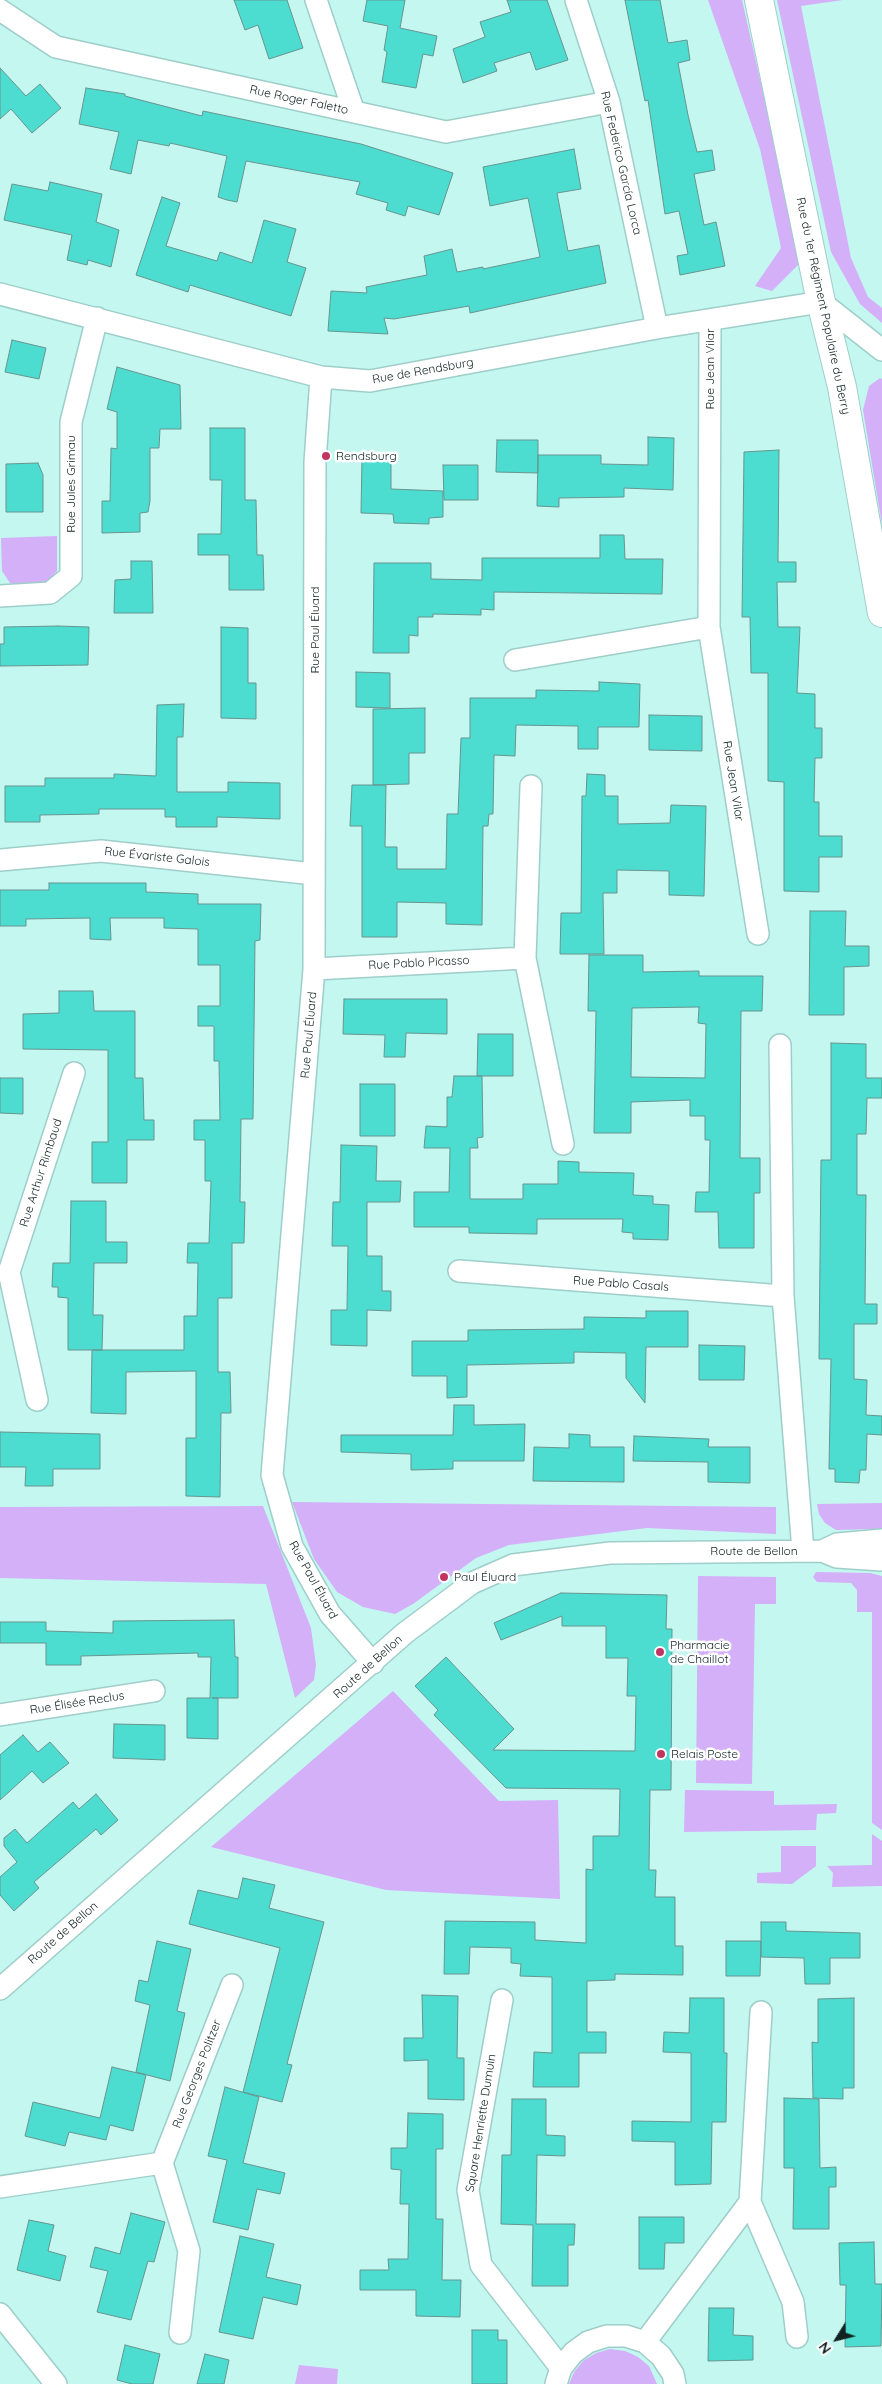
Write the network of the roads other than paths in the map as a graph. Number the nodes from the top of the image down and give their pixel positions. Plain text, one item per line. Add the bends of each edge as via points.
1 (316, 0) edge
2 (576, 0) edge
3 (759, 0) edge
4 (0, 10) edge
5 (609, 102) junction
6 (354, 112) junction
7 (0, 294) edge
8 (821, 302) junction
9 (97, 318) junction
10 (710, 320) junction
11 (657, 328) junction
12 (882, 350) edge
13 (321, 377) junction
14 (0, 596) edge
15 (882, 613) edge
16 (709, 628) junction
17 (515, 660) dead end
18 (531, 786) dead end
19 (0, 860) edge
20 (314, 874) junction
21 (758, 934) dead end
22 (525, 958) junction
23 (314, 968) junction
24 (780, 1045) dead end
25 (74, 1073) dead end
26 (563, 1144) dead end
27 (459, 1271) dead end
28 (4, 1273) edge
29 (783, 1296) junction
30 (37, 1400) dead end
31 (882, 1540) edge
32 (813, 1551) junction
33 (882, 1560) edge
34 (373, 1663) junction
35 (154, 1690) dead end
36 (0, 1715) edge
37 (232, 1985) dead end
38 (0, 1989) edge
39 (502, 2000) dead end
40 (761, 2012) dead end
41 (162, 2162) junction
42 (0, 2187) edge
43 (750, 2202) junction
44 (0, 2314) edge
45 (180, 2333) dead end
46 (797, 2337) dead end
47 (645, 2342) junction
48 (558, 2376) edge
49 (56, 2384) edge
50 (675, 2384) edge

1 - 6 street
2 - 5 street, Rue Federico García Lorca
3 - 8 main road, Rue du 1er Régiment Populaire du Berry
4 - 6 street, Rue Roger Faletto via 56,47
5 - 6 street, Rue Roger Faletto via 446,132
5 - 11 street, Rue Federico García Lorca
7 - 9 street, Rue de Rendsburg
8 - 10 street, Rue de Rendsburg
8 - 12 street
8 - 15 main road, Rue du 1er Régiment Populaire du Berry via 842,388
9 - 13 street, Rue de Rendsburg
9 - 14 street, Rue Jules Grimau via 72,422 71,576 50,593
10 - 11 street, Rue de Rendsburg
10 - 16 street, Rue Jean Vilar
11 - 13 street, Rue de Rendsburg via 370,381
13 - 20 street, Rue Paul Éluard via 315,462
16 - 17 street
16 - 21 street, Rue Jean Vilar
18 - 22 street
19 - 20 street, Rue Évariste Galois via 101,851
20 - 23 street, Rue Paul Éluard
22 - 23 street, Rue Pablo Picasso
22 - 26 street
23 - 34 street, Rue Paul Éluard via 272,1475 292,1546 330,1614
24 - 29 street
25 - 28 street, Rue Arthur Rimbaud
27 - 29 street, Rue Pablo Casals
28 - 30 street, Rue Arthur Rimbaud
29 - 32 street
31 - 32 street, Route de Bellon via 837,1544
32 - 33 street, Route de Bellon via 837,1557
32 - 34 street, Route de Bellon via 610,1553 513,1565 472,1583
34 - 38 street, Route de Bellon
35 - 36 street, Rue Élisée Reclus
37 - 41 street, Rue Georges Politzer
39 - 48 street, Square Henriette Dumuin via 468,2190 481,2265
40 - 43 street
41 - 42 street
41 - 45 street via 189,2251
43 - 46 street via 793,2302
43 - 47 street
44 - 49 street
47 - 48 street, Square Henriette Dumuin via 626,2336 607,2336 588,2342 573,2353
47 - 50 street, Square Henriette Dumuin via 661,2356 673,2374

